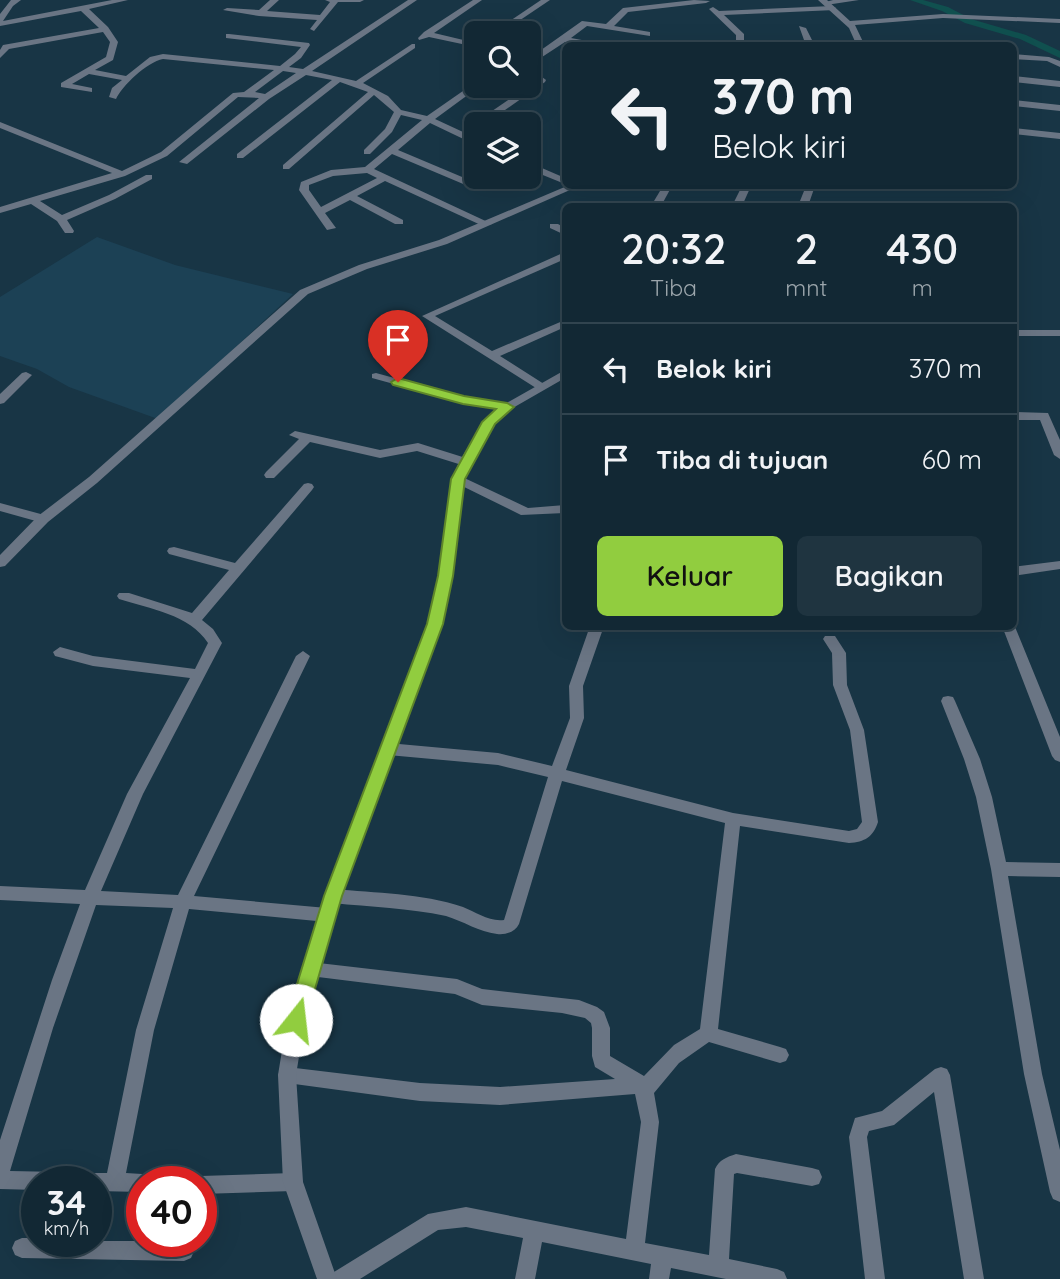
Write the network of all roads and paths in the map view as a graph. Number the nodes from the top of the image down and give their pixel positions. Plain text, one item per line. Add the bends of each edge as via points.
1 (17, 0) edge
2 (124, 0) edge
3 (275, 0) edge
4 (329, 0) edge
5 (336, 0) edge
6 (360, 0) edge
7 (413, 0) edge
8 (478, 0) edge
9 (546, 0) edge
10 (705, 0) edge
11 (855, 0) edge
12 (827, 4) edge
13 (82, 8) junction
14 (227, 10) dead end
15 (717, 13) junction
16 (259, 14) junction
17 (322, 18) junction
18 (514, 21) edge
19 (1060, 21) edge
20 (0, 22) edge
21 (849, 23) junction
22 (609, 26) junction
23 (105, 29) junction
24 (314, 29) dead end
25 (802, 29) dead end
26 (647, 34) dead end
27 (229, 36) dead end
28 (564, 39) junction
29 (584, 42) edge
30 (740, 42) edge
31 (808, 42) edge
32 (860, 42) edge
33 (464, 43) edge
34 (412, 46) dead end
35 (3, 47) edge
36 (1017, 51) edge
37 (541, 54) edge
38 (0, 56) edge
39 (1017, 56) edge
40 (1049, 59) junction
41 (1060, 64) edge
42 (280, 69) junction
43 (90, 72) junction
44 (303, 72) junction
45 (130, 79) junction
46 (338, 79) junction
47 (1017, 79) edge
48 (542, 80) dead end
49 (357, 84) junction
50 (1060, 84) edge
51 (89, 90) dead end
52 (373, 92) junction
53 (464, 93) edge
54 (247, 94) junction
55 (113, 97) dead end
56 (266, 97) junction
57 (1017, 103) edge
58 (1060, 108) edge
59 (496, 112) edge
60 (400, 113) junction
61 (424, 118) junction
62 (0, 125) edge
63 (1017, 131) edge
64 (462, 136) edge
65 (1060, 136) edge
66 (390, 150) junction
67 (366, 152) dead end
68 (240, 156) dead end
69 (184, 162) dead end
70 (286, 167) dead end
71 (368, 170) junction
72 (541, 171) edge
73 (126, 172) junction
74 (382, 179) junction
75 (562, 180) edge
76 (464, 181) edge
77 (567, 189) edge
78 (66, 191) junction
79 (350, 196) junction
80 (33, 201) junction
81 (89, 207) junction
82 (0, 210) edge
83 (318, 212) junction
84 (61, 219) junction
85 (399, 222) dead end
86 (486, 224) junction
87 (554, 226) dead end
88 (331, 228) dead end
89 (562, 230) edge
90 (69, 231) dead end
91 (562, 256) edge
92 (562, 324) edge
93 (1017, 333) edge
94 (1060, 333) edge
95 (493, 355) junction
96 (26, 375) dead end
97 (562, 375) edge
98 (376, 376) dead end
99 (540, 386) junction
100 (0, 401) edge
101 (507, 407) junction
102 (1017, 416) edge
103 (1060, 455) edge
104 (465, 462) junction
105 (270, 475) dead end
106 (458, 479) junction
107 (308, 487) dead end
108 (0, 507) edge
109 (562, 509) edge
110 (43, 519) junction
111 (174, 551) dead end
112 (0, 563) edge
113 (1060, 565) edge
114 (237, 568) junction
115 (1017, 571) edge
116 (124, 596) dead end
117 (194, 620) junction
118 (596, 630) edge
119 (1011, 630) edge
120 (830, 639) dead end
121 (60, 652) dead end
122 (303, 656) dead end
123 (198, 675) junction
124 (948, 701) dead end
125 (388, 749) junction
126 (1060, 756) edge
127 (556, 773) junction
128 (733, 819) junction
129 (999, 869) junction
130 (1060, 870) edge
131 (0, 892) edge
132 (333, 896) junction
133 (90, 897) junction
134 (183, 902) junction
135 (327, 915) junction
136 (310, 969) junction
137 (708, 1034) junction
138 (780, 1055) dead end
139 (287, 1075) junction
140 (644, 1087) junction
141 (110, 1166) edge
142 (0, 1171) edge
143 (812, 1177) dead end
144 (0, 1180) edge
145 (21, 1180) edge
146 (293, 1182) junction
147 (217, 1184) edge
148 (1060, 1192) edge
149 (534, 1230) junction
150 (634, 1252) junction
151 (662, 1257) junction
152 (718, 1267) junction
153 (327, 1279) edge
154 (341, 1279) edge
155 (525, 1279) edge
156 (659, 1279) edge
157 (777, 1279) edge
158 (875, 1279) edge
159 (974, 1279) edge

1 - 20 street
2 - 13 street
3 - 16 street
4 - 5 street
5 - 6 street
5 - 17 street
7 - 44 street
8 - 33 street via 424,36
9 - 18 street
10 - 15 street
10 - 22 street via 626,10
11 - 12 street
12 - 15 street
12 - 21 street
13 - 20 street
13 - 23 street
14 - 16 street
15 - 30 street via 740,33
16 - 17 street
17 - 24 street
19 - 21 street via 943,16
21 - 32 street
22 - 26 street
22 - 28 street via 585,23
23 - 35 street
23 - 43 street via 114,42 112,55
25 - 31 street
27 - 42 street via 306,45
28 - 29 street
28 - 37 street
34 - 49 street
35 - 38 street
36 - 40 street
39 - 40 street
40 - 41 street
42 - 44 street
42 - 45 street via 157,57
42 - 54 street
43 - 45 street
43 - 51 street via 64,85
44 - 46 street
44 - 56 street
45 - 55 street
46 - 49 street
46 - 68 street
47 - 50 street
48 - 59 street
49 - 52 street
52 - 60 street
52 - 70 street
53 - 61 street
54 - 56 street
54 - 73 street via 236,95 164,154
56 - 69 street
57 - 58 street
60 - 61 street
60 - 67 street
61 - 64 street
61 - 66 street
62 - 73 street
63 - 65 street
66 - 71 street
66 - 76 street
71 - 74 street
71 - 83 street via 331,173 304,184
72 - 75 street
73 - 78 street
73 - 81 street via 149,177
74 - 79 street
74 - 86 street
77 - 86 street
78 - 80 street
78 - 81 street
79 - 83 street
79 - 85 street
80 - 82 street
80 - 84 street
81 - 84 street
83 - 88 street
84 - 90 street
86 - 110 street via 304,292 121,456
87 - 89 street
91 - 95 street via 427,316
92 - 95 street
93 - 94 street
95 - 99 street
96 - 100 street
97 - 99 street
98 - 101 street
99 - 101 street
101 - 104 street via 489,422
102 - 103 street via 1044,416
104 - 105 street via 418,447 380,454 301,436
104 - 106 street
106 - 109 street via 526,512
106 - 125 street via 435,624
107 - 114 street
108 - 110 street
110 - 112 street
111 - 114 street
113 - 115 street
114 - 117 street
116 - 117 street
117 - 123 street via 215,643
118 - 127 street via 576,686 577,718
119 - 126 street
120 - 128 street via 839,653 840,685 857,730 868,831 849,837
121 - 123 street
122 - 134 street
123 - 133 street via 134,795
124 - 129 street via 984,797
125 - 127 street via 498,759
125 - 132 street
127 - 128 street
127 - 132 street via 507,927 445,910
128 - 137 street
129 - 130 street
129 - 148 street via 1033,1074
131 - 133 street
132 - 135 street
133 - 134 street
133 - 142 street
134 - 135 street
134 - 141 street
135 - 136 street
136 - 139 street
136 - 140 street via 457,987 485,998 588,1010 601,1026 601,1061
137 - 138 street
137 - 140 street via 688,1042
139 - 140 street via 420,1092 500,1096
139 - 146 street
140 - 150 street via 650,1122
143 - 152 street via 730,1164
144 - 145 street
146 - 147 street
146 - 153 street
149 - 150 street
149 - 154 street via 466,1217 435,1221
149 - 155 street
150 - 151 street
151 - 152 street
151 - 156 street
152 - 157 street
158 - 159 street via 859,1129 862,1124 887,1119 941,1075

